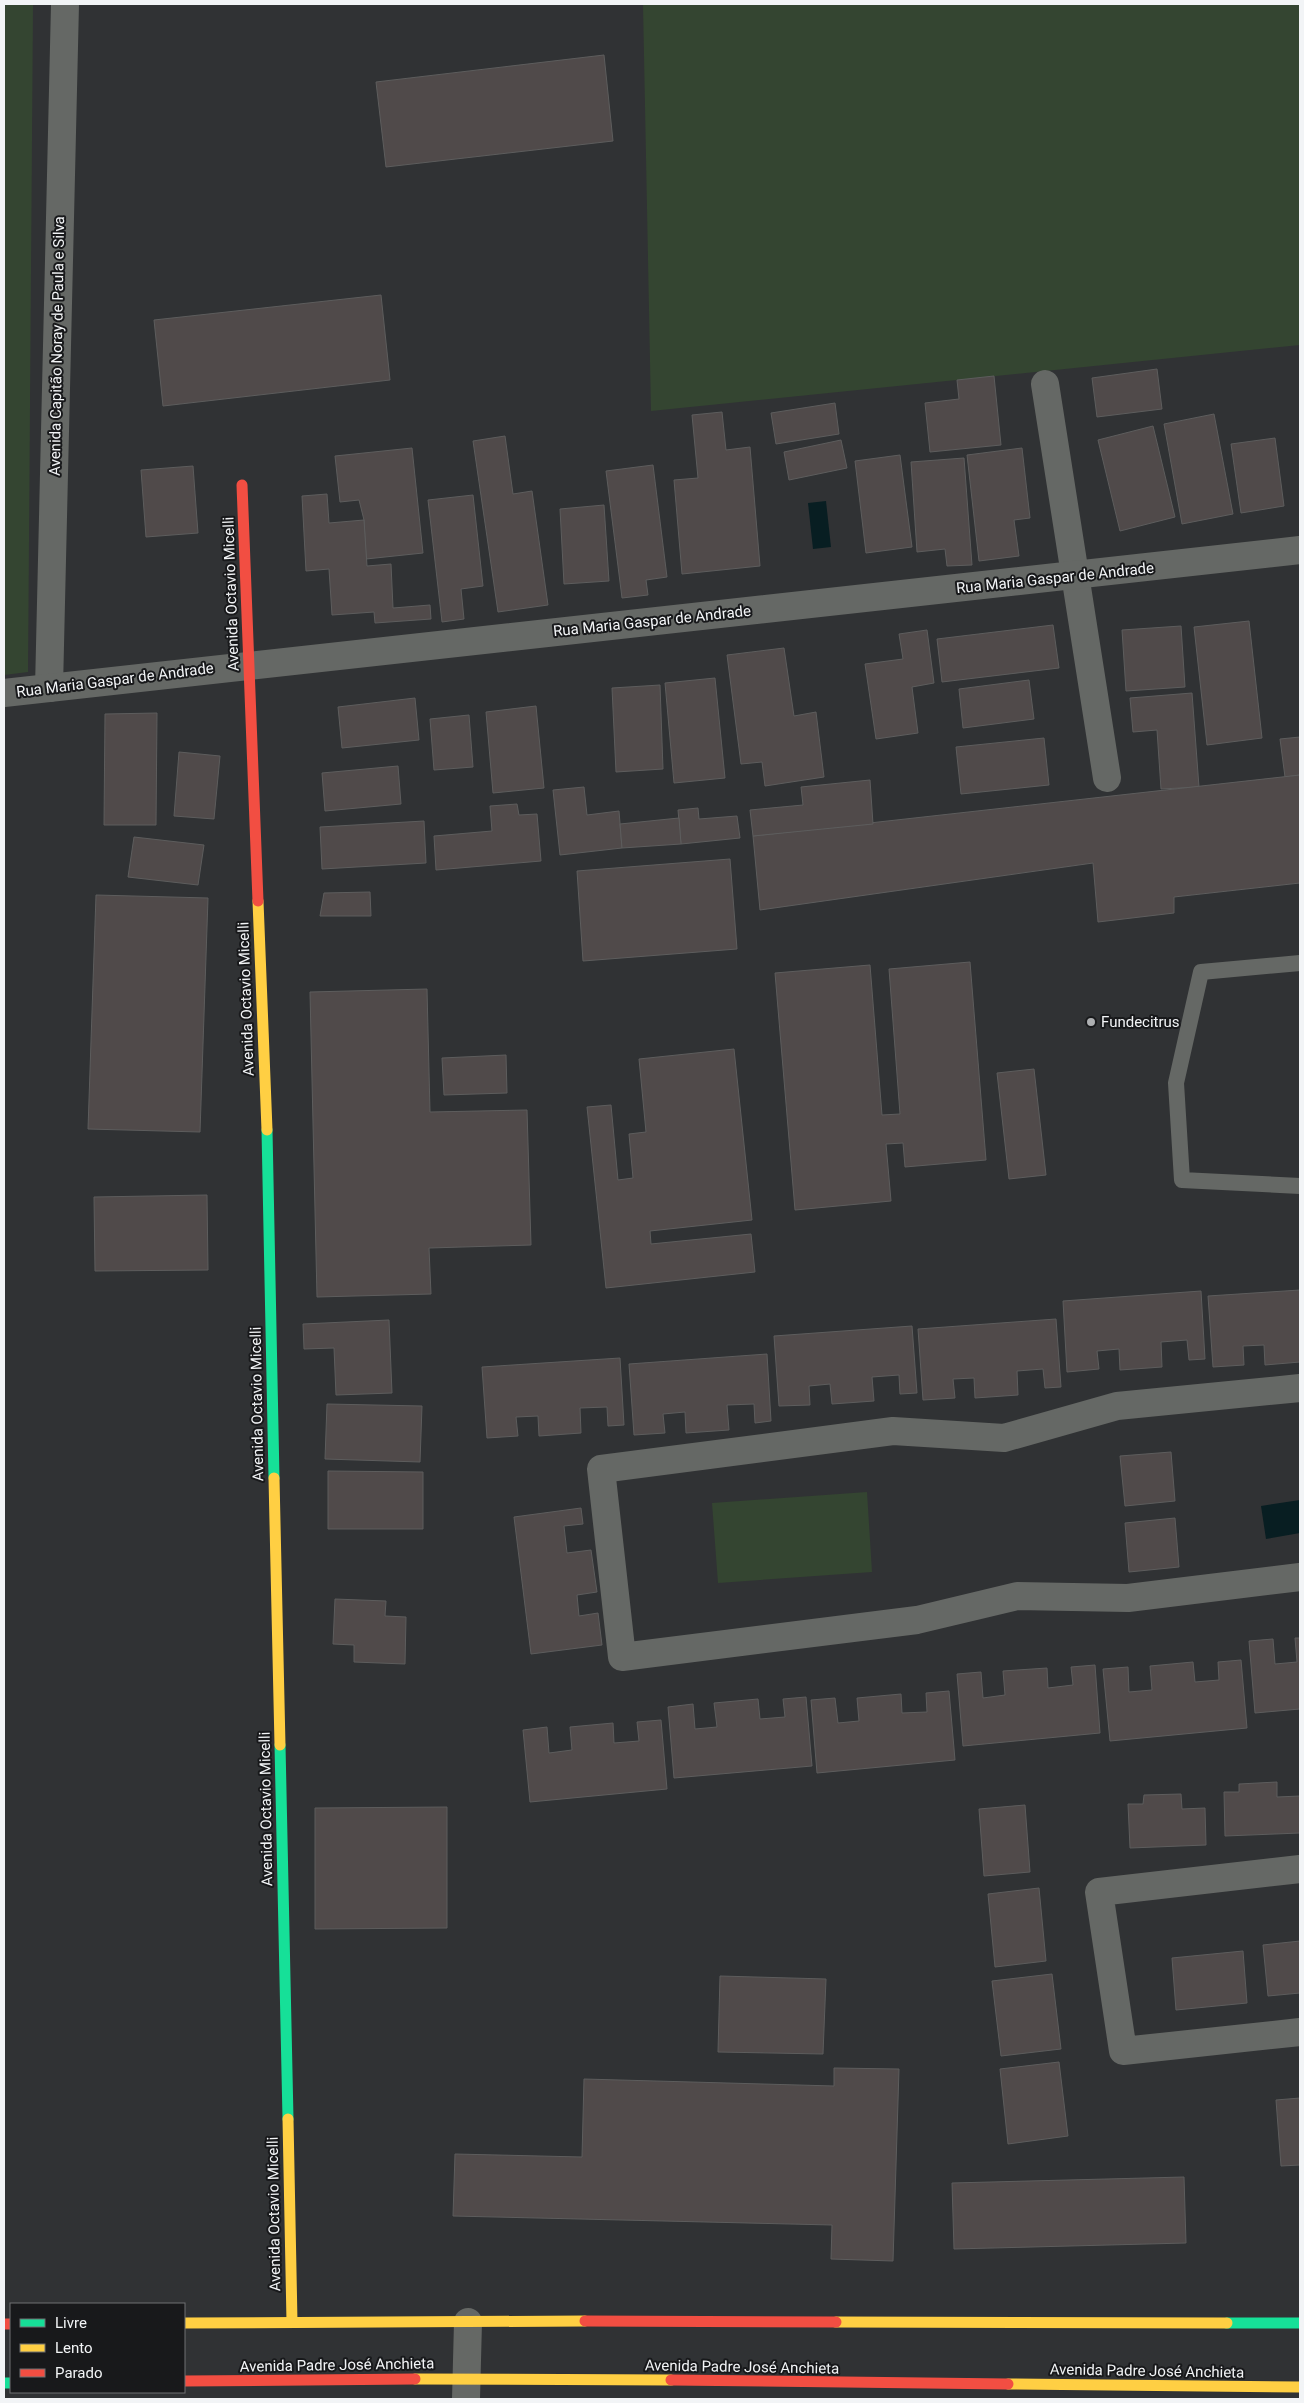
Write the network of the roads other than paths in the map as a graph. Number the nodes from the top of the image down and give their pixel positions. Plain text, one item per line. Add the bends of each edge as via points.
1 (65, 4) edge
2 (1045, 384) dead end
3 (242, 485) dead end
4 (1300, 550) edge
5 (1074, 576) junction
6 (248, 665) junction
7 (48, 688) junction
8 (4, 693) edge
9 (1107, 778) dead end
10 (1300, 963) edge
11 (1300, 1186) edge
12 (1300, 1388) edge
13 (1300, 1577) edge
14 (1300, 1869) edge
15 (1300, 2032) edge
16 (292, 2322) junction
17 (468, 2322) junction
18 (185, 2323) edge
19 (1300, 2324) edge
20 (185, 2381) edge
21 (1300, 2387) edge
22 (466, 2389) edge
23 (1139, 2392) edge

1 - 7 street, Avenida Capitão Noray de Paula e Silva
2 - 5 street
3 - 6 main road, Avenida Octavio Micelli
4 - 5 street, Rua Maria Gaspar de Andrade
5 - 6 street, Rua Maria Gaspar de Andrade
5 - 9 street
6 - 7 street, Rua Maria Gaspar de Andrade
6 - 16 main road, Avenida Octavio Micelli via 267,1138
7 - 8 street, Rua Maria Gaspar de Andrade
10 - 11 lane via 1201,972 1176,1082 1182,1180
12 - 13 street via 1117,1406 1004,1438 893,1431 601,1469 622,1657 917,1620 1018,1596 1128,1598
14 - 15 street via 1098,1892 1123,2051
16 - 17 main road
16 - 18 main road
17 - 19 main road
17 - 22 street
20 - 22 main road, Avenida Padre José Anchieta
21 - 23 main road, Avenida Padre José Anchieta
22 - 23 main road, Avenida Padre José Anchieta

